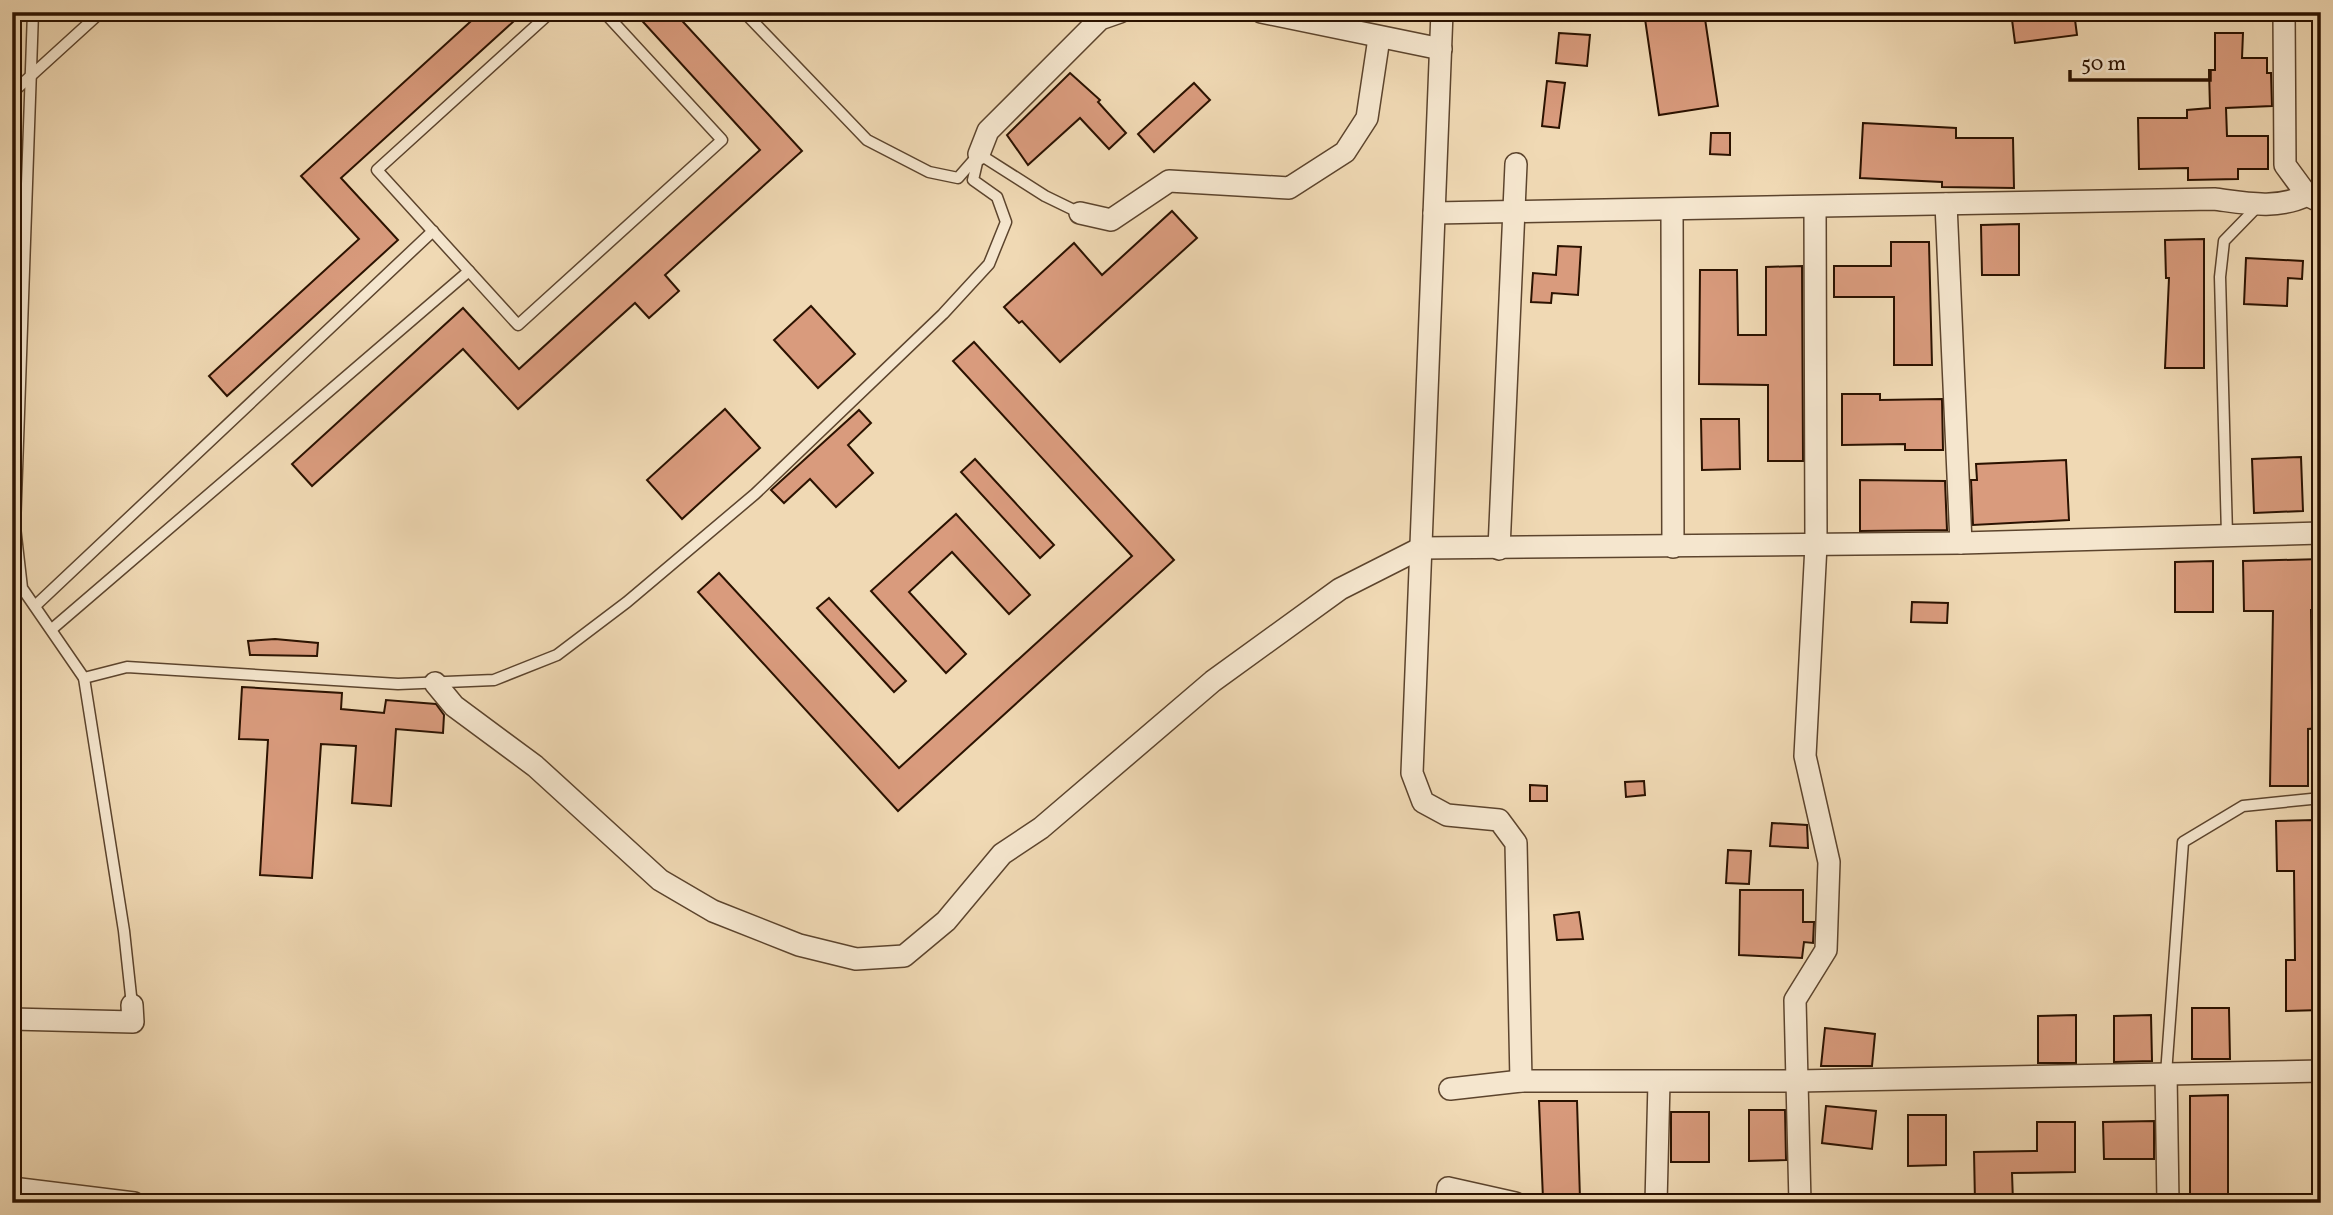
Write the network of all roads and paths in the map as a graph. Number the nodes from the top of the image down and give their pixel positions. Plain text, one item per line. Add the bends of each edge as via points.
1 (33, 12) edge
2 (101, 12) edge
3 (551, 12) edge
4 (604, 12) edge
5 (744, 12) edge
6 (1120, 12) edge
7 (1261, 12) edge
8 (1443, 12) edge
9 (2284, 12) edge
10 (1379, 38) junction
11 (1441, 49) junction
12 (30, 75) junction
13 (12, 93) edge
14 (979, 154) junction
15 (1516, 164) dead end
16 (2314, 199) edge
17 (1946, 204) junction
18 (2260, 205) junction
19 (1815, 207) junction
20 (1672, 210) junction
21 (1080, 213) joint
22 (1434, 213) junction
23 (1515, 213) junction
24 (433, 231) junction
25 (469, 271) junction
26 (2321, 533) edge
27 (2227, 535) junction
28 (1961, 543) junction
29 (1816, 545) junction
30 (1673, 547) junction
31 (1421, 548) junction
32 (1499, 549) junction
33 (35, 606) junction
34 (52, 629) junction
35 (84, 678) junction
36 (435, 683) junction
37 (2321, 798) edge
38 (132, 1005) joint
39 (12, 1019) edge
40 (2321, 1071) edge
41 (2166, 1074) junction
42 (1797, 1081) junction
43 (1521, 1082) junction
44 (1659, 1082) junction
45 (1450, 1089) dead end
46 (12, 1188) edge
47 (135, 1203) edge
48 (1446, 1203) edge
49 (1515, 1203) edge
50 (1656, 1203) edge
51 (1800, 1203) edge
52 (2168, 1203) edge

1 - 12 lane
2 - 12 lane
3 - 24 lane via 377,170
4 - 25 lane via 722,140 518,325
5 - 14 lane via 867,140 929,172 958,178
6 - 14 street via 1100,19 988,131
7 - 10 street
8 - 11 street
9 - 16 street via 2285,165
10 - 11 street
10 - 21 street via 1367,118 1345,152 1289,188 1169,181 1111,220
11 - 22 street
12 - 13 lane
12 - 33 lane via 15,527 22,588
14 - 21 lane
14 - 36 lane via 973,180 997,197 1006,222 989,264 934,323 755,494 557,655 494,680
15 - 23 street
16 - 18 street
17 - 18 street via 2214,199
17 - 19 street
17 - 28 street
18 - 27 lane via 2224,241 2220,277
19 - 20 street
19 - 29 street
20 - 23 street
20 - 30 street
22 - 23 street
22 - 31 street
23 - 32 street
24 - 25 lane
24 - 33 lane
25 - 34 lane
26 - 27 street
27 - 28 street
28 - 29 street
29 - 30 street
29 - 42 street via 1805,756 1829,862 1826,950 1795,1000
30 - 32 street
31 - 32 street
31 - 36 street via 1339,589 1213,681 1041,828 1002,854 946,921 904,956 856,959 799,945 713,911 660,880 536,766 454,706
31 - 43 street via 1412,773 1423,802 1447,816 1499,820 1516,843
33 - 34 lane
34 - 35 lane
35 - 36 lane via 127,667
35 - 38 lane
37 - 41 lane via 2243,806 2183,842
38 - 39 street via 133,1022
40 - 41 street
41 - 42 street
41 - 52 street
42 - 44 street
42 - 51 street
43 - 44 street
43 - 45 street
44 - 50 street
46 - 47 street
48 - 49 street via 1448,1188

